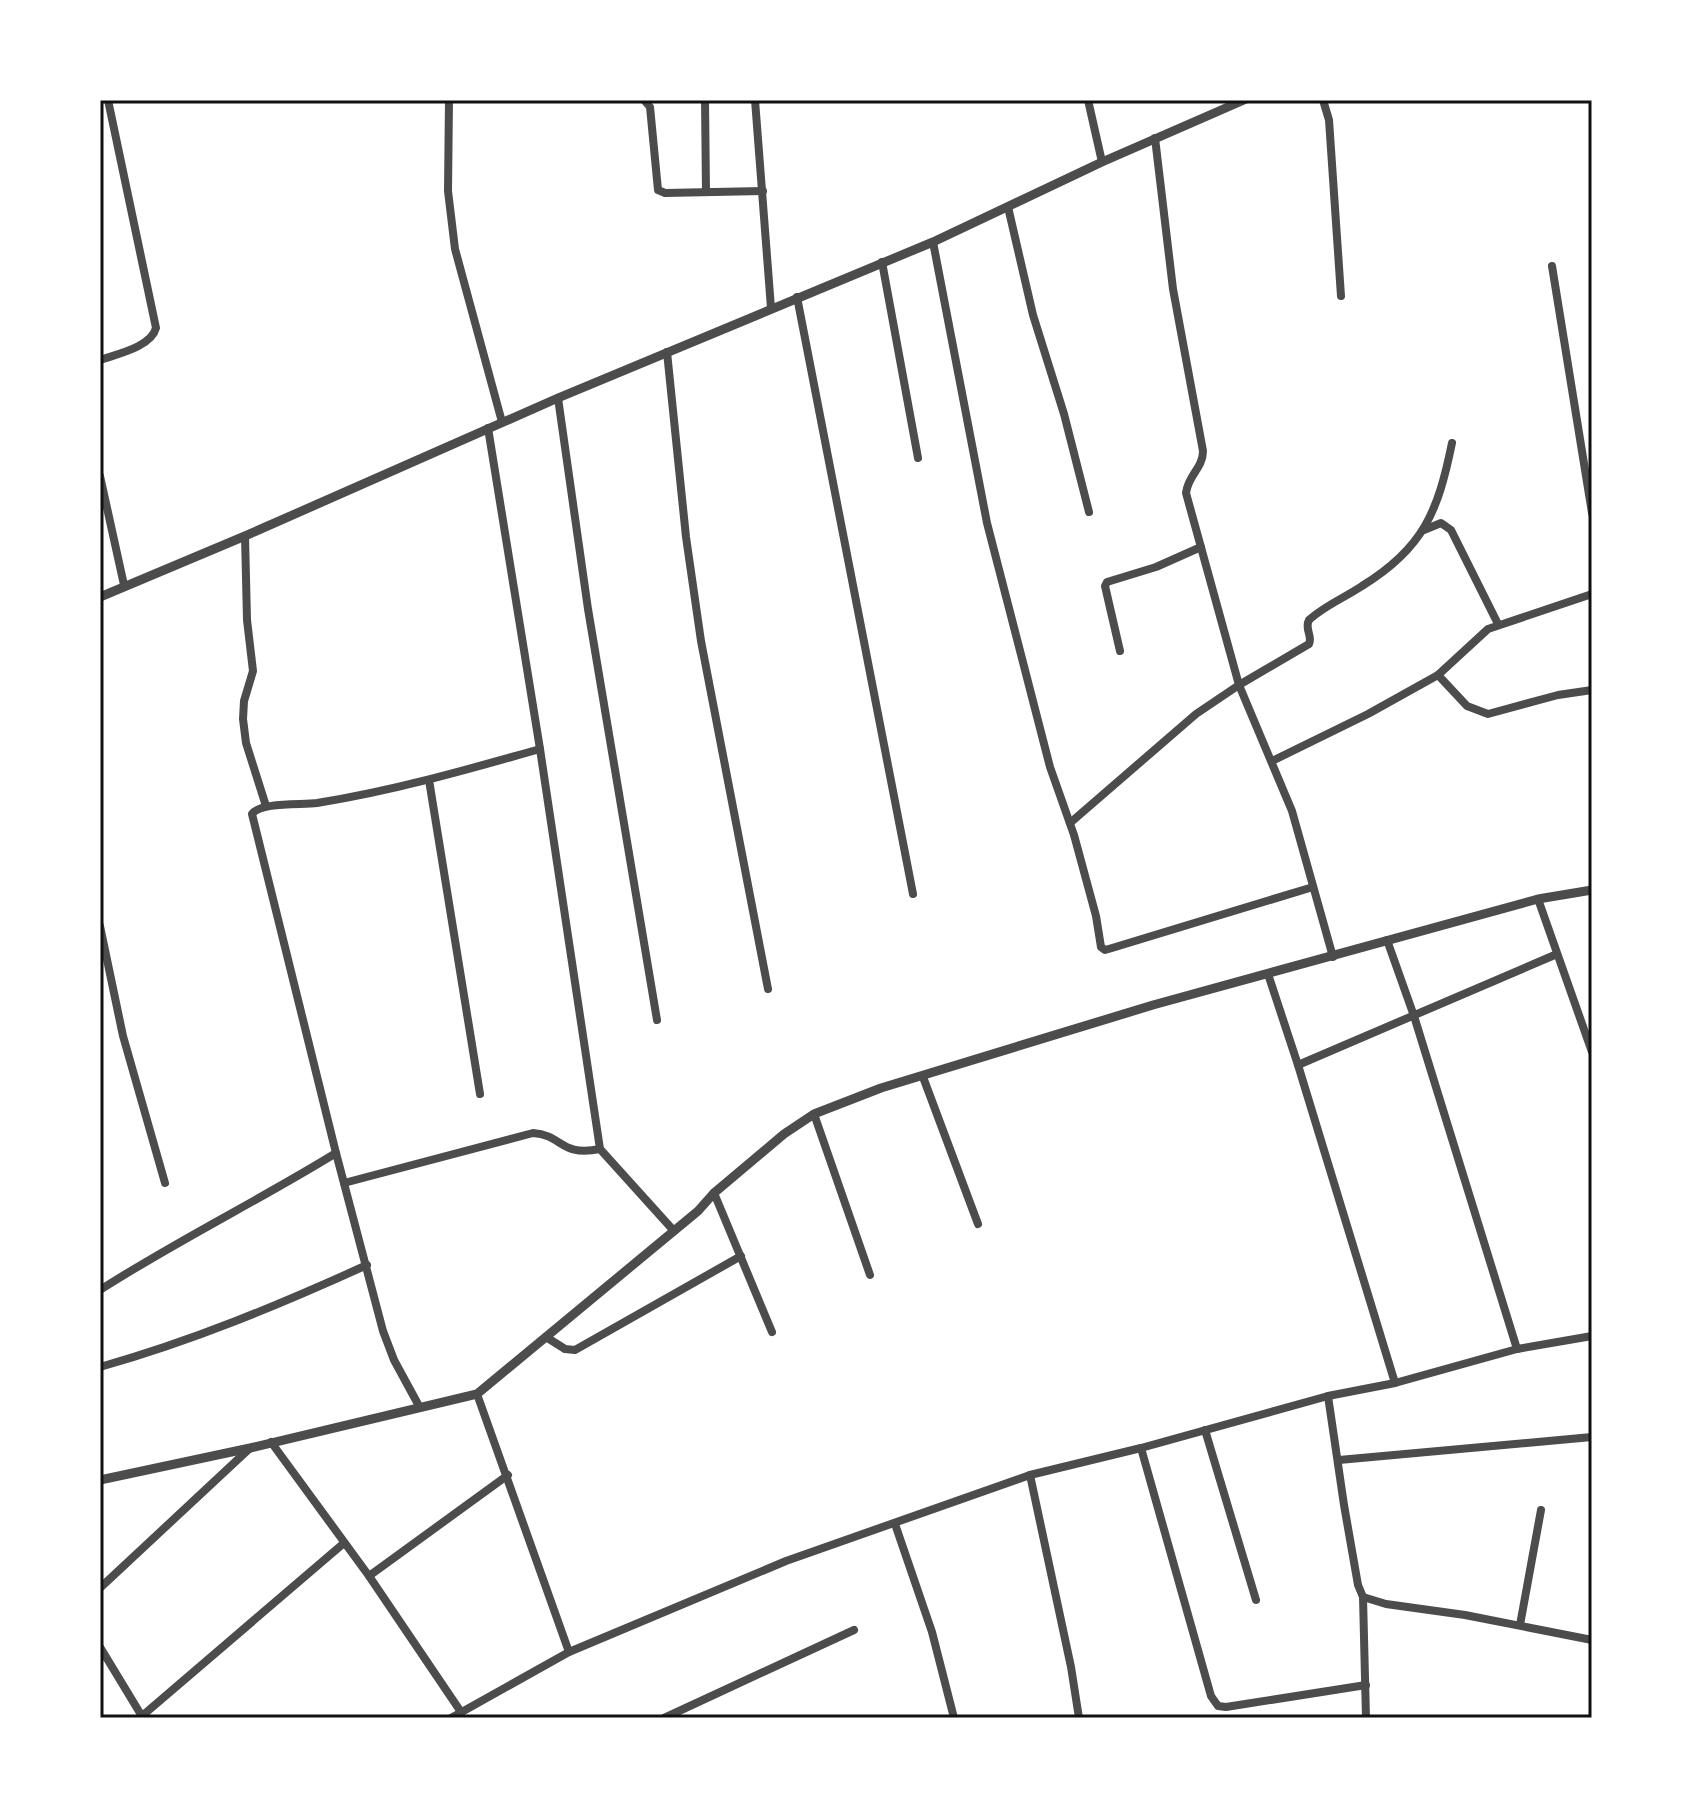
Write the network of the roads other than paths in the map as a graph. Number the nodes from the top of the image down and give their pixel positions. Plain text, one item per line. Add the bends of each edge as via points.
1 (108, 100) edge
2 (449, 100) edge
3 (644, 100) edge
4 (705, 100) edge
5 (755, 100) edge
6 (1088, 100) edge
7 (1244, 100) edge
8 (1323, 100) edge
9 (1155, 138) junction
10 (1102, 162) junction
11 (763, 191) junction
12 (706, 192) junction
13 (1008, 207) junction
14 (933, 242) junction
15 (882, 262) junction
16 (1552, 266) dead end
17 (1341, 296) dead end
18 (797, 297) junction
19 (771, 308) junction
20 (667, 352) junction
21 (100, 360) edge
22 (558, 398) junction
23 (502, 422) junction
24 (488, 428) junction
25 (1452, 443) dead end
26 (918, 458) dead end
27 (100, 476) edge
28 (1089, 512) dead end
29 (1592, 513) edge
30 (1423, 531) junction
31 (245, 536) junction
32 (1201, 547) junction
33 (124, 585) junction
34 (1592, 594) edge
35 (100, 597) edge
36 (1498, 624) junction
37 (1120, 651) dead end
38 (1438, 675) junction
39 (1239, 685) junction
40 (1592, 690) edge
41 (540, 749) junction
42 (1272, 761) junction
43 (429, 780) junction
44 (266, 806) junction
45 (1070, 823) junction
46 (1313, 887) junction
47 (1592, 890) edge
48 (913, 894) dead end
49 (1538, 899) junction
50 (100, 926) edge
51 (1387, 940) junction
52 (1557, 954) junction
53 (1333, 957) junction
54 (1268, 974) junction
55 (768, 989) dead end
56 (1414, 1016) junction
57 (657, 1020) dead end
58 (1588, 1027) edge
59 (1592, 1052) edge
60 (1298, 1065) junction
61 (923, 1077) junction
62 (480, 1094) dead end
63 (814, 1114) junction
64 (336, 1153) junction
65 (603, 1153) junction
66 (165, 1183) dead end
67 (344, 1183) junction
68 (714, 1193) junction
69 (978, 1224) dead end
70 (674, 1231) junction
71 (741, 1256) junction
72 (367, 1265) junction
73 (870, 1275) dead end
74 (100, 1290) edge
75 (772, 1332) dead end
76 (1592, 1336) edge
77 (546, 1337) junction
78 (1517, 1349) junction
79 (100, 1367) edge
80 (1395, 1383) junction
81 (477, 1394) junction
82 (1328, 1396) junction
83 (419, 1406) junction
84 (1205, 1430) junction
85 (1592, 1437) edge
86 (271, 1442) junction
87 (250, 1448) junction
88 (1141, 1448) junction
89 (1339, 1460) junction
90 (508, 1475) junction
91 (1030, 1475) junction
92 (100, 1480) edge
93 (1541, 1510) dead end
94 (895, 1524) junction
95 (344, 1543) junction
96 (369, 1576) junction
97 (100, 1588) edge
98 (1363, 1597) junction
99 (1256, 1600) dead end
100 (1520, 1625) junction
101 (854, 1630) dead end
102 (1592, 1640) edge
103 (100, 1647) edge
104 (569, 1652) junction
105 (1366, 1685) junction
106 (461, 1712) junction
107 (143, 1717) edge
108 (451, 1718) edge
109 (664, 1718) edge
110 (954, 1718) edge
111 (1079, 1718) edge
112 (1366, 1718) edge

1 - 21 street via 156,328 152,337
2 - 23 street via 453,235
3 - 12 street via 650,107 658,190
4 - 12 street
5 - 11 street
6 - 10 street
7 - 9 street
8 - 17 street via 1329,120
9 - 10 street
9 - 32 street via 1173,289 1203,451 1186,493
10 - 13 street
11 - 12 street
11 - 19 street
13 - 14 street
13 - 28 street
14 - 15 street
14 - 45 street via 987,523 1050,767
15 - 18 street
15 - 26 street
16 - 29 street
18 - 19 street
18 - 48 street
19 - 20 street
20 - 22 street
20 - 55 street via 701,641
22 - 23 street
22 - 57 street
23 - 24 street
24 - 31 street
24 - 41 street
25 - 30 street via 1440,496
27 - 33 street
30 - 36 street via 1441,523 1451,530
30 - 39 street via 1390,566 1309,620 1309,644
31 - 33 street
31 - 44 street via 253,671 243,719
32 - 37 street via 1107,582
32 - 39 street
33 - 35 street
34 - 36 street
36 - 38 street
38 - 40 street via 1467,706 1488,714
38 - 42 street
39 - 42 street
39 - 45 street via 1196,714
41 - 43 street
41 - 65 street
42 - 46 street
43 - 44 street via 317,803
43 - 62 street
44 - 64 street via 253,810 252,819
45 - 46 street via 1096,916 1098,943 1105,950
46 - 53 street
47 - 49 street
49 - 51 street
49 - 52 street
50 - 66 street via 123,1036
51 - 53 street
51 - 56 street
52 - 56 street
52 - 58 street
53 - 54 street
54 - 60 street
54 - 61 street
56 - 60 street
56 - 78 street
58 - 59 street
60 - 80 street
61 - 63 street
61 - 69 street
63 - 68 street
63 - 73 street
64 - 67 street
64 - 74 street
65 - 67 street via 571,1150 533,1133
65 - 70 street
67 - 72 street
68 - 70 street
68 - 71 street
70 - 77 street
71 - 75 street
71 - 77 street via 575,1350
72 - 79 street via 186,1342
72 - 83 street via 394,1360
76 - 78 street
77 - 81 street
78 - 80 street
80 - 82 street
81 - 83 street
81 - 90 street
82 - 84 street
82 - 89 street
83 - 86 street
84 - 88 street
84 - 99 street
85 - 89 street
86 - 87 street
86 - 95 street
87 - 92 street
87 - 97 street
88 - 91 street
88 - 105 street via 1215,1703 1226,1707
89 - 98 street
90 - 96 street
90 - 104 street
91 - 94 street
91 - 111 street
93 - 100 street
94 - 104 street via 786,1561
94 - 110 street
95 - 96 street
95 - 107 street
96 - 106 street
98 - 100 street
98 - 105 street
100 - 102 street
101 - 109 street
103 - 107 street
104 - 106 street
105 - 112 street
106 - 108 street

